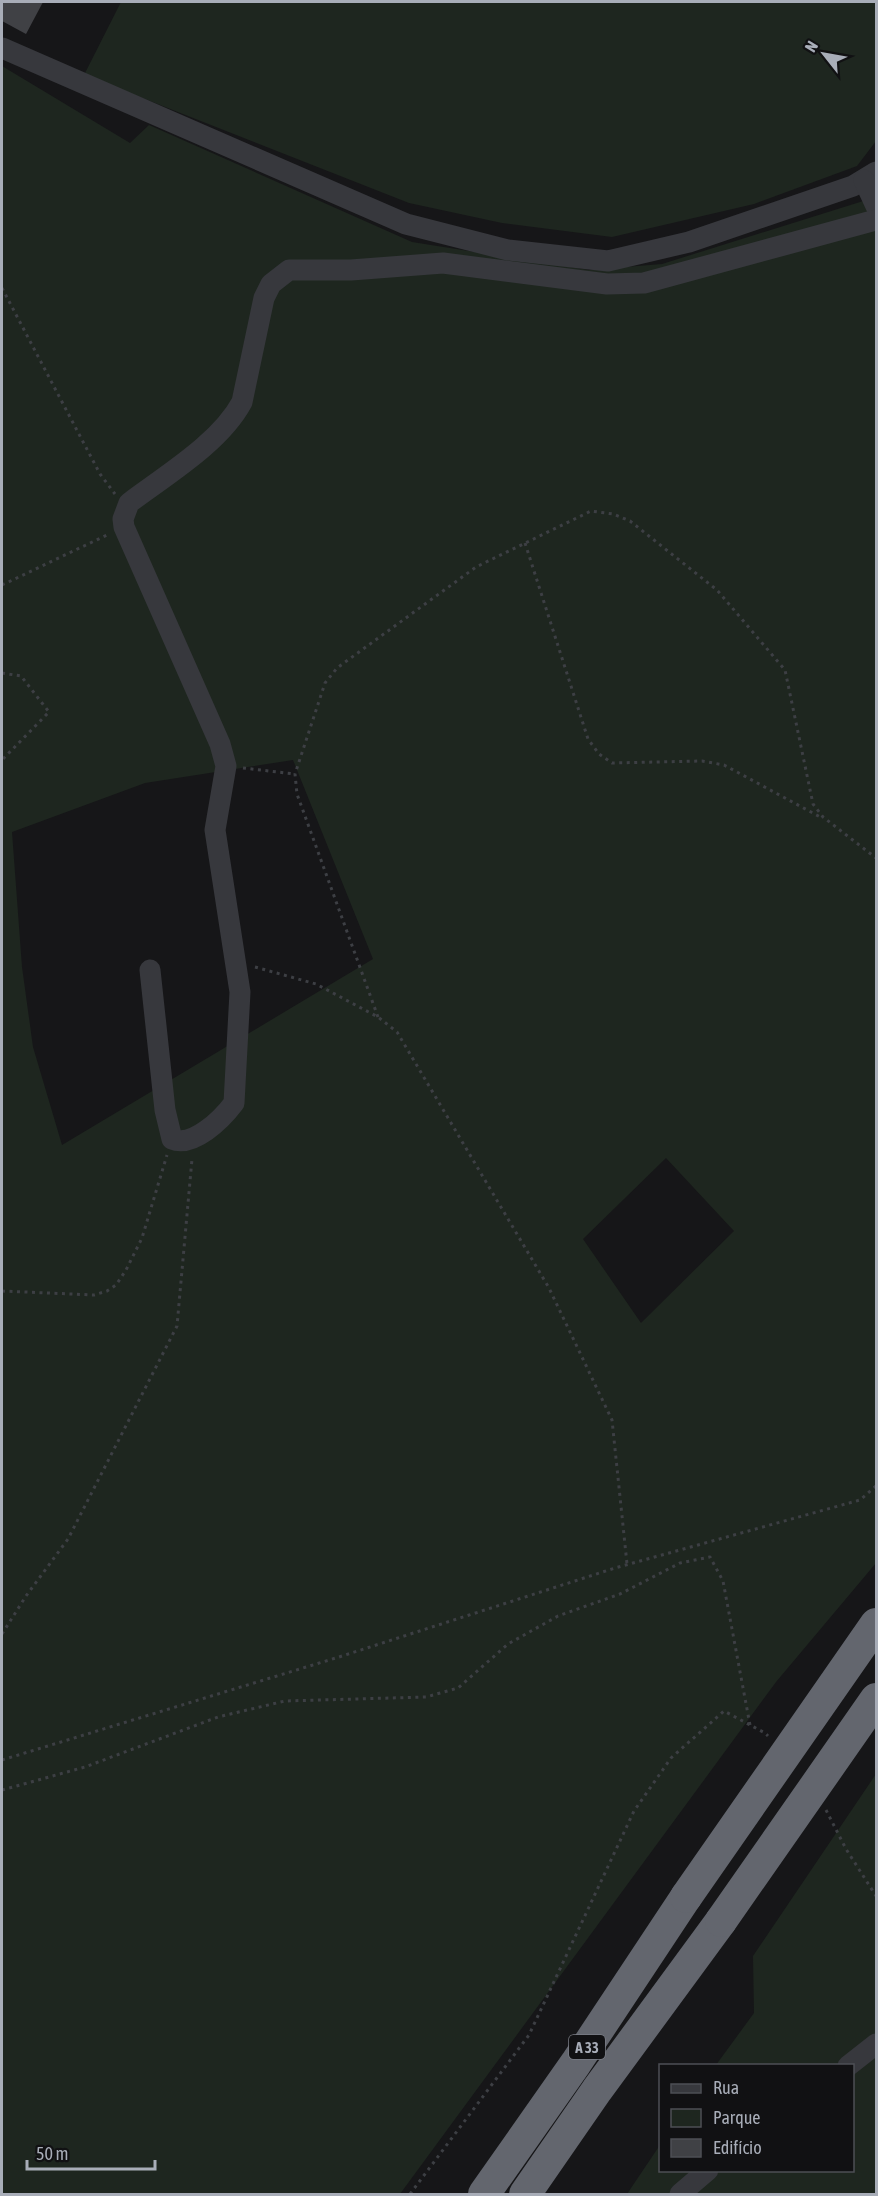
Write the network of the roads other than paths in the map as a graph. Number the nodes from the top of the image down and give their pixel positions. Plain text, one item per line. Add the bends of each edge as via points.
1 (2, 48) edge
2 (870, 176) edge
3 (876, 206) edge
4 (876, 220) edge
5 (150, 970) dead end
6 (876, 1624) edge
7 (876, 1699) edge
8 (876, 2044) edge
9 (851, 2064) edge
10 (706, 2172) edge
11 (484, 2194) edge
12 (525, 2194) edge
13 (680, 2194) edge

1 - 2 lane via 406,224 508,250 608,261 689,242 853,186
2 - 3 lane
4 - 5 lane via 644,283 607,284 443,263 289,270 271,285 264,297 242,402 235,415 217,436 129,503 125,518 226,766 215,830 240,992 234,1103 224,1117 188,1142 172,1139 165,1110
6 - 11 highway, A 33, bridge
7 - 12 highway, A 33, bridge
8 - 9 lane
10 - 13 lane

